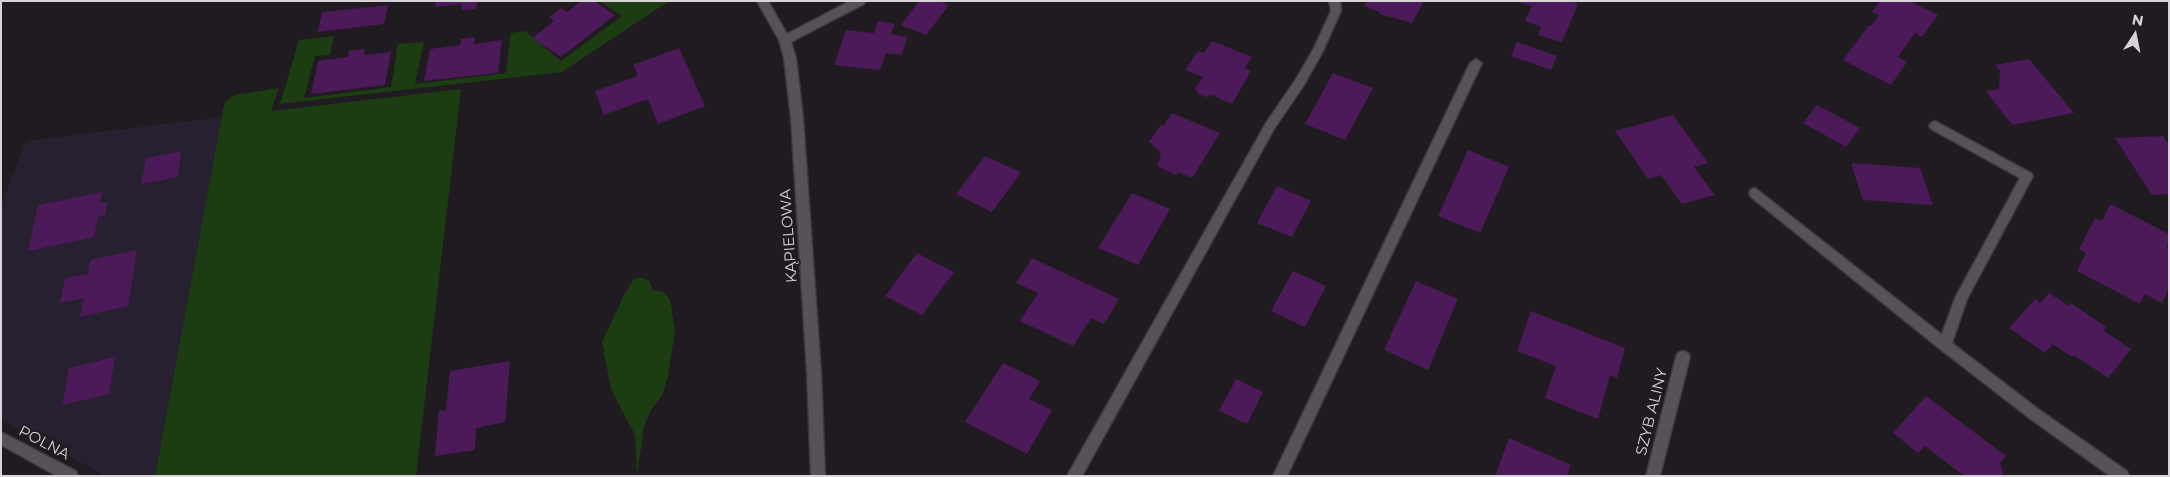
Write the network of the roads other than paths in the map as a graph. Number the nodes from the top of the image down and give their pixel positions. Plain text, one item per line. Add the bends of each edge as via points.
1 (762, 1) edge
2 (860, 1) edge
3 (1334, 1) edge
4 (785, 40) junction
5 (1476, 63) dead end
6 (1936, 126) dead end
7 (1755, 194) dead end
8 (1945, 345) junction
9 (1683, 357) dead end
10 (1, 438) edge
11 (71, 476) edge
12 (818, 476) edge
13 (1074, 476) edge
14 (1280, 476) edge
15 (1653, 476) edge
16 (2122, 476) edge

1 - 4 street, KĄPIELOWA
2 - 4 street
3 - 13 street via 1336,11 1314,57 1270,126
4 - 12 street, KĄPIELOWA via 797,118
5 - 14 street
6 - 8 street via 2028,176 1961,298
7 - 8 street
8 - 16 street
9 - 15 street, SZYB ALINY
10 - 11 street, POLNA

